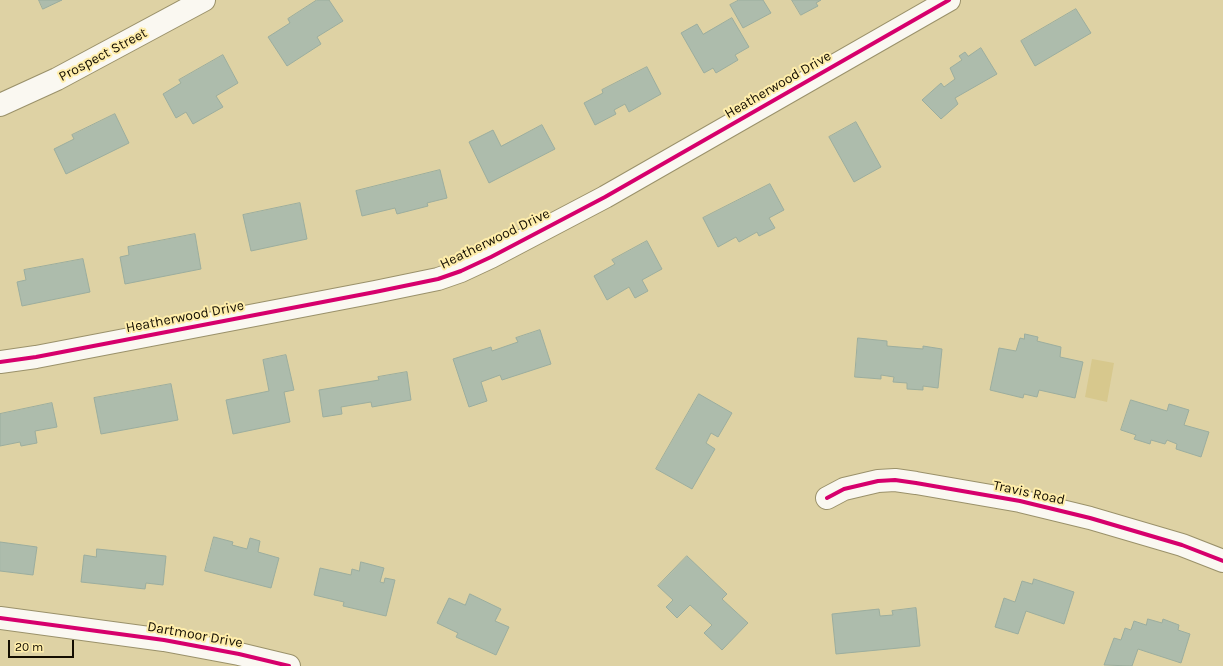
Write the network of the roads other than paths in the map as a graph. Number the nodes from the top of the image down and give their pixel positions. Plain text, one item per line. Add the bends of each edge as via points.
1 (204, 0) edge
2 (949, 0) edge
3 (0, 105) edge
4 (0, 362) edge
5 (827, 498) dead end
6 (1223, 561) edge
7 (0, 618) edge
8 (289, 666) edge

1 - 3 street, Prospect Street via 57,79
2 - 4 street, Heatherwood Drive via 604,197 461,271 438,279 375,292
5 - 6 street, Travis Road via 844,489 878,481 916,483 1020,501 1090,518 1182,545
7 - 8 street, Dartmoor Drive via 172,641

